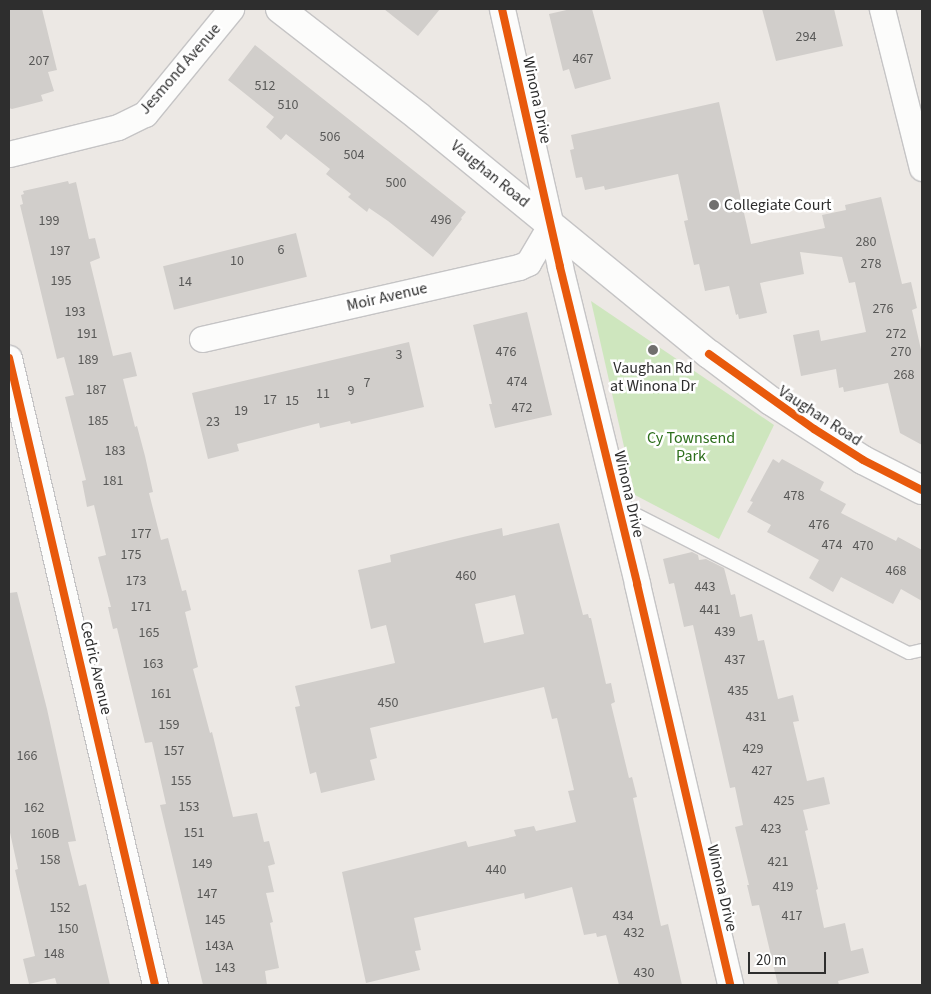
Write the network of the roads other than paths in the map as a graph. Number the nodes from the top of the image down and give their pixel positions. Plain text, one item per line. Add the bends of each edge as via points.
1 (231, 9) edge
2 (280, 9) edge
3 (502, 9) edge
4 (882, 9) edge
5 (9, 154) edge
6 (922, 168) edge
7 (551, 224) junction
8 (202, 339) dead end
9 (9, 358) edge
10 (922, 490) edge
11 (618, 505) junction
12 (922, 650) edge
13 (156, 985) edge
14 (730, 985) edge

1 - 5 street, Jesmond Avenue via 145,114 118,127
2 - 7 street, Vaughan Road
3 - 7 street, Winona Drive
4 - 6 street
7 - 8 street, Moir Avenue via 528,263 519,267
7 - 10 street, Vaughan Road via 771,401 863,460
7 - 11 street, Winona Drive
9 - 13 street, Cedric Avenue
11 - 12 lane via 909,653
11 - 14 street, Winona Drive

